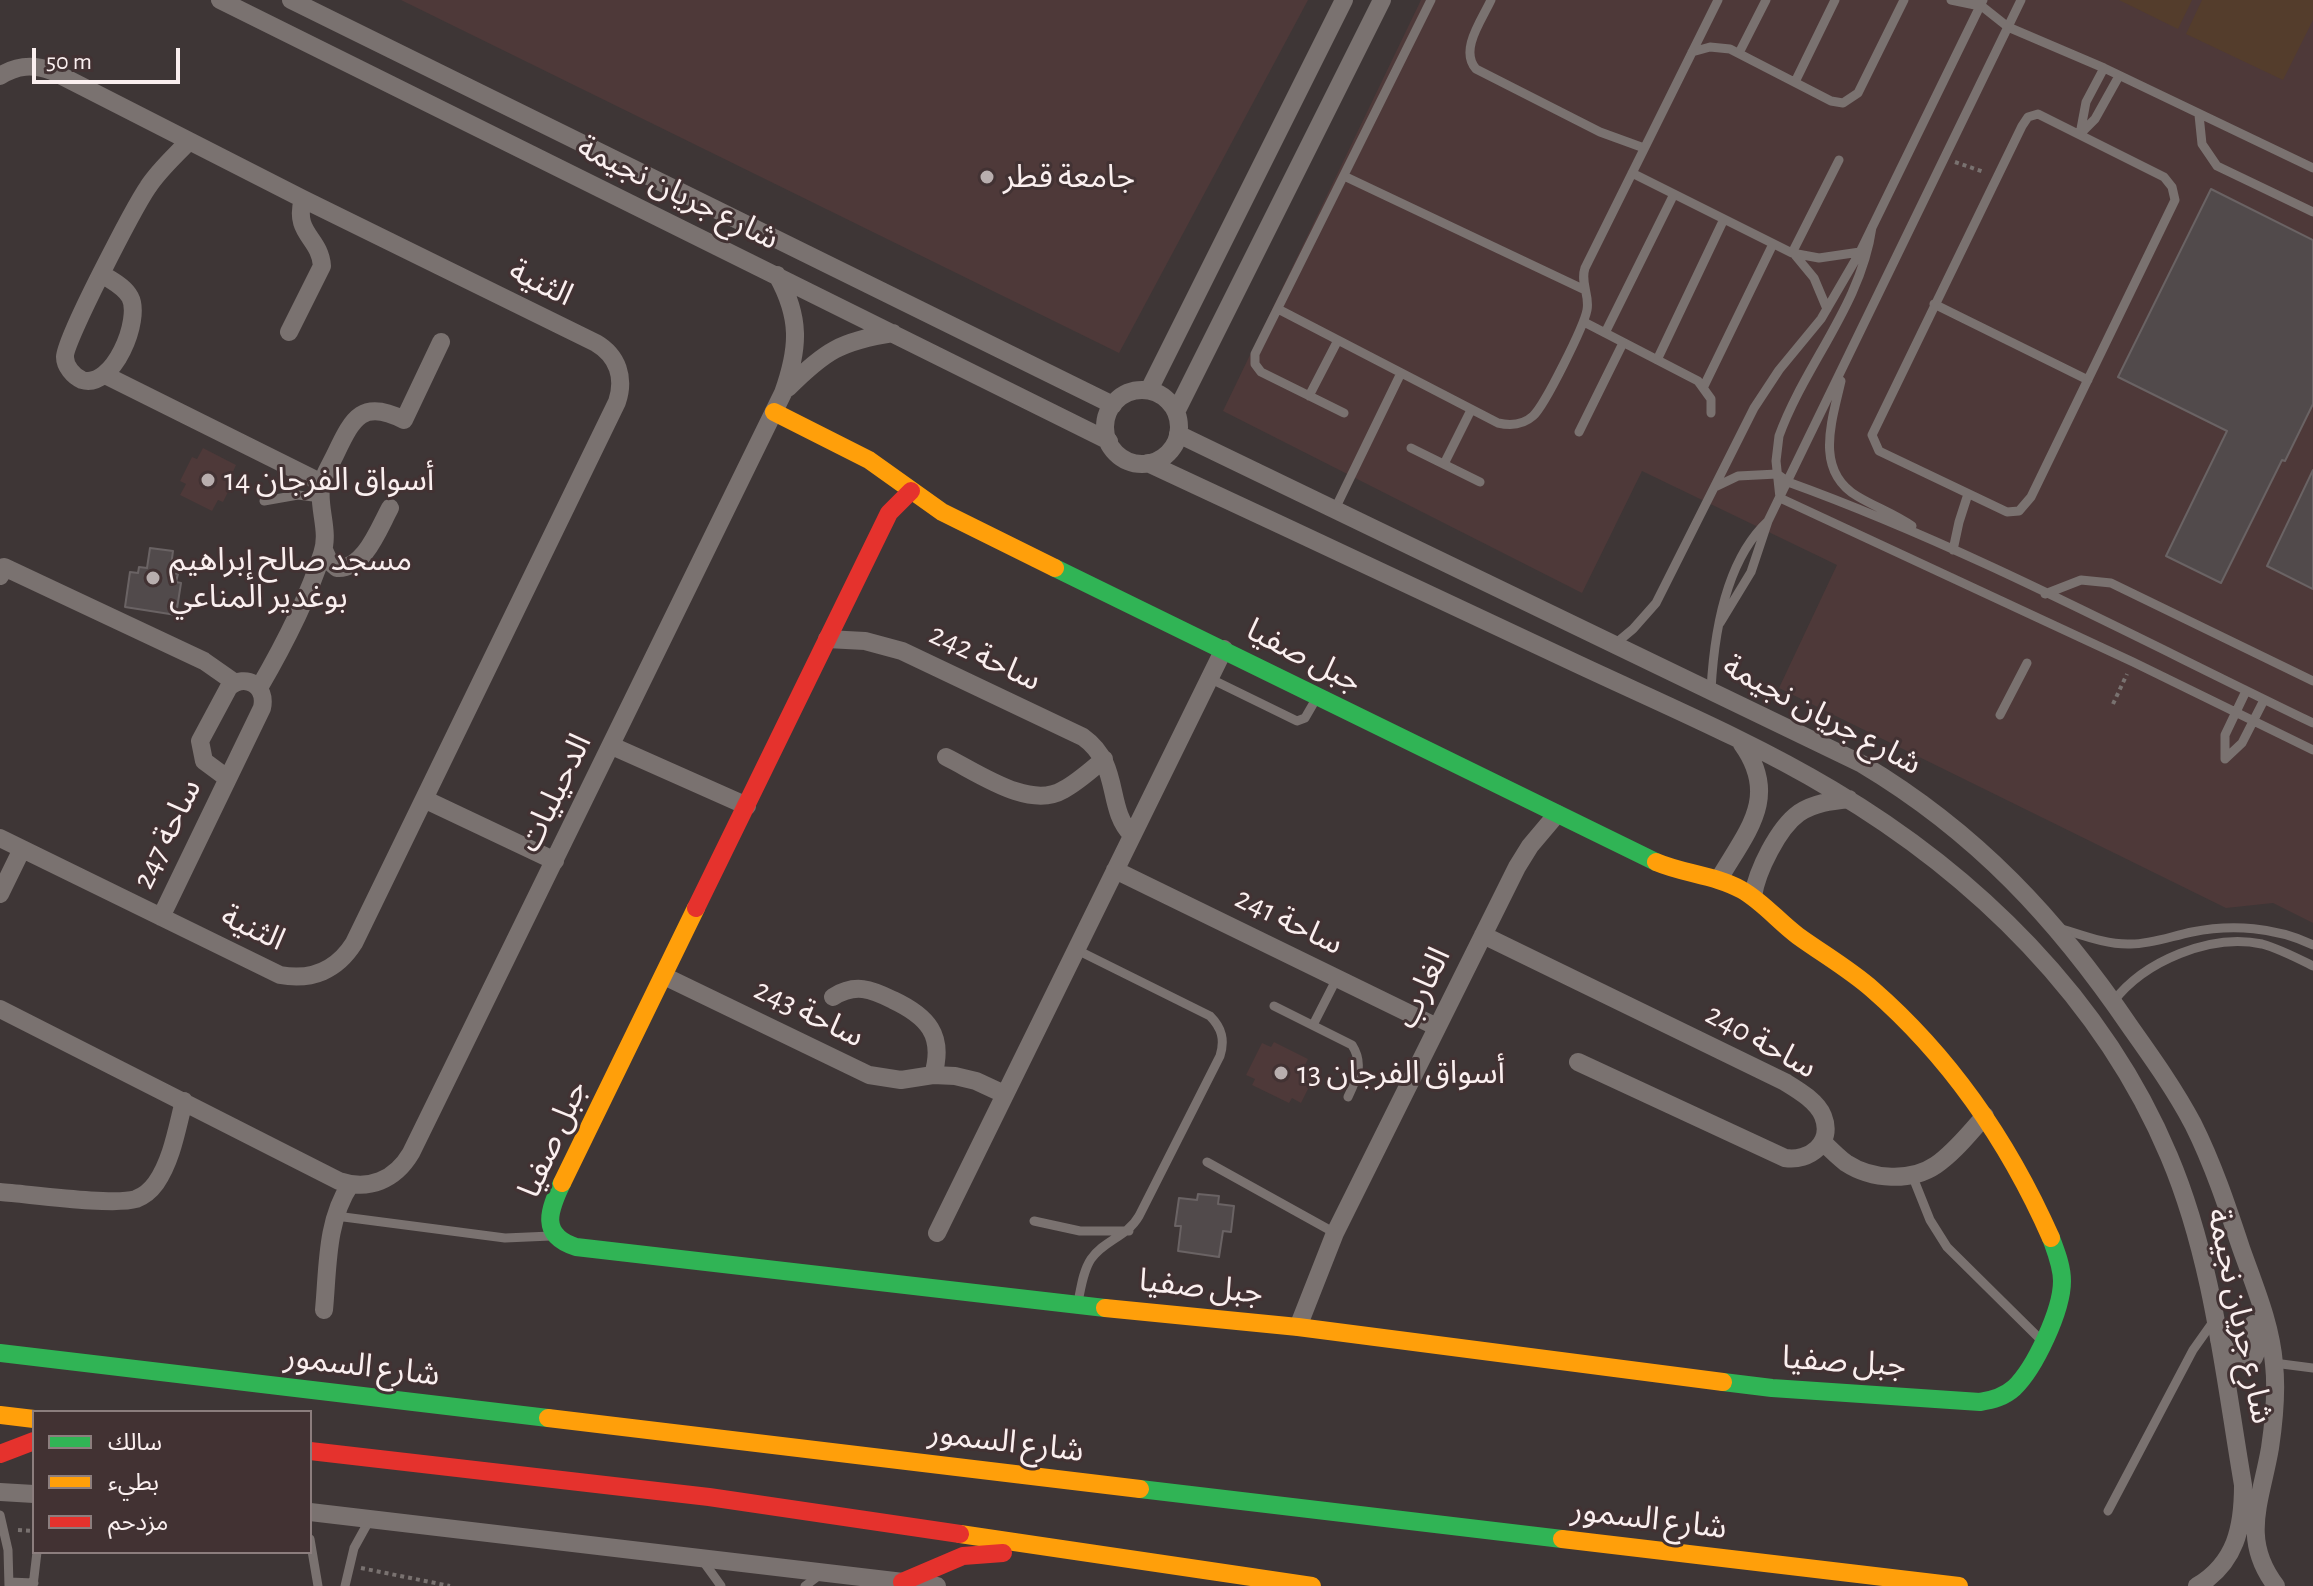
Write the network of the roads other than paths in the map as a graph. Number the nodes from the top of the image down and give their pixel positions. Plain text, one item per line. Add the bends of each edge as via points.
1 (220, 0) edge
2 (291, 0) edge
3 (1344, 0) edge
4 (1382, 0) edge
5 (1431, 0) edge
6 (1491, 0) edge
7 (1718, 0) edge
8 (1766, 0) edge
9 (1835, 0) edge
10 (1904, 0) edge
11 (1951, 0) edge
12 (2021, 0) edge
13 (1979, 2) edge
14 (2008, 27) junction
15 (1692, 52) junction
16 (1739, 53) junction
17 (2104, 68) junction
18 (0, 76) edge
19 (2119, 76) junction
20 (1795, 82) junction
21 (2199, 115) junction
22 (2080, 134) junction
23 (189, 141) junction
24 (1644, 148) junction
25 (1263, 159) junction
26 (1839, 160) dead end
27 (2313, 168) edge
28 (1632, 173) junction
29 (1295, 175) junction
30 (1344, 176) junction
31 (1674, 194) junction
32 (303, 199) junction
33 (2313, 212) edge
34 (1724, 219) junction
35 (1872, 227) junction
36 (1773, 244) junction
37 (1860, 252) junction
38 (1792, 253) junction
39 (102, 274) junction
40 (777, 275) junction
41 (1585, 290) junction
42 (1934, 304) junction
43 (1278, 309) junction
44 (1827, 309) junction
45 (1584, 322) junction
46 (289, 332) dead end
47 (893, 333) junction
48 (1605, 333) junction
49 (1338, 340) junction
50 (441, 342) dead end
51 (1623, 343) junction
52 (1657, 360) junction
53 (1844, 365) junction
54 (1401, 373) junction
55 (105, 375) junction
56 (2088, 380) junction
57 (1704, 386) junction
58 (1149, 390) junction
59 (783, 393) junction
60 (1309, 396) junction
61 (1113, 405) junction
62 (1471, 410) junction
63 (774, 412) junction
64 (1176, 412) junction
65 (1344, 413) dead end
66 (1711, 413) dead end
67 (1579, 432) dead end
68 (1178, 434) junction
69 (1109, 441) junction
70 (1411, 448) dead end
71 (1148, 463) junction
72 (1444, 464) junction
73 (1777, 474) junction
74 (1480, 482) dead end
75 (1788, 482) junction
76 (1714, 488) junction
77 (322, 490) junction
78 (911, 491) junction
79 (1968, 494) junction
80 (1780, 498) junction
81 (264, 501) dead end
82 (390, 508) dead end
83 (1334, 511) junction
84 (1924, 536) junction
85 (324, 550) junction
86 (1953, 550) junction
87 (2, 571) edge
88 (2045, 594) junction
89 (827, 639) junction
90 (1612, 646) junction
91 (1224, 649) junction
92 (2027, 663) dead end
93 (1209, 678) junction
94 (2313, 681) edge
95 (234, 682) junction
96 (259, 688) junction
97 (1711, 690) junction
98 (2246, 691) junction
99 (1317, 696) junction
100 (2264, 700) junction
101 (2235, 712) junction
102 (2000, 715) dead end
103 (2253, 721) junction
104 (2313, 723) edge
105 (1740, 741) junction
106 (612, 746) junction
107 (2313, 750) edge
108 (946, 757) dead end
109 (1104, 759) junction
110 (227, 778) junction
111 (424, 799) junction
112 (1849, 799) junction
113 (747, 806) junction
114 (1557, 814) junction
115 (1132, 835) junction
116 (0, 838) edge
117 (22, 849) junction
118 (555, 861) junction
119 (1115, 870) junction
120 (1719, 879) junction
121 (0, 894) edge
122 (1753, 896) junction
123 (161, 917) junction
124 (2055, 926) junction
125 (1483, 935) junction
126 (2313, 945) edge
127 (1075, 949) junction
128 (2313, 966) edge
129 (664, 976) junction
130 (1337, 978) junction
131 (833, 997) dead end
132 (2113, 1002) junction
133 (1274, 1006) dead end
134 (0, 1009) edge
135 (1313, 1025) junction
136 (1437, 1027) junction
137 (1578, 1062) dead end
138 (933, 1075) junction
139 (1004, 1094) junction
140 (1348, 1097) dead end
141 (184, 1101) junction
142 (1985, 1116) junction
143 (1823, 1142) junction
144 (1207, 1162) dead end
145 (1912, 1175) junction
146 (350, 1185) junction
147 (0, 1192) edge
148 (335, 1216) junction
149 (1034, 1221) dead end
150 (1129, 1231) junction
151 (937, 1233) dead end
152 (1335, 1233) junction
153 (555, 1235) junction
154 (2239, 1240) junction
155 (1077, 1305) junction
156 (324, 1310) dead end
157 (2215, 1319) junction
158 (1298, 1327) junction
159 (2217, 1338) junction
160 (0, 1341) edge
161 (2042, 1341) junction
162 (0, 1353) edge
163 (46, 1358) junction
164 (2274, 1363) junction
165 (2313, 1368) edge
166 (0, 1415) edge
167 (32, 1419) edge
168 (32, 1442) edge
169 (312, 1451) edge
170 (0, 1454) edge
171 (0, 1492) edge
172 (32, 1494) edge
173 (2108, 1511) dead end
174 (312, 1512) edge
175 (0, 1515) edge
176 (370, 1519) junction
177 (312, 1551) edge
178 (37, 1554) edge
179 (701, 1558) junction
180 (1211, 1571) junction
181 (823, 1572) junction
182 (902, 1582) junction
183 (9, 1584) edge
184 (33, 1584) edge
185 (318, 1586) edge
186 (345, 1586) edge
187 (721, 1586) edge
188 (805, 1586) edge
189 (937, 1586) edge
190 (1312, 1586) edge
191 (1959, 1586) edge
192 (2197, 1586) edge
193 (2276, 1586) edge

1 - 40 street, شارع جريان نجيمة
2 - 61 street, شارع جريان نجيمة
3 - 25 street
4 - 29 street
5 - 30 lane
6 - 24 lane via 1470,46 1469,59 1476,69 1600,132
7 - 15 lane
8 - 16 lane
9 - 20 lane
10 - 20 lane via 1854,98 1837,103
11 - 13 lane
12 - 14 lane
13 - 14 lane
13 - 35 lane
14 - 17 lane
14 - 53 lane
15 - 16 lane via 1720,47
15 - 24 lane
16 - 20 lane
17 - 19 lane
17 - 22 lane via 2086,102
18 - 23 street, الثنية via 21,67 42,68
19 - 21 lane
19 - 22 lane via 2095,119
21 - 27 lane
21 - 33 lane via 2202,144 2217,166
22 - 42 lane via 2043,115 2024,121
22 - 56 lane via 2164,177 2175,200
23 - 32 street, الثنية
23 - 39 street via 145,191
24 - 28 lane
25 - 29 street
25 - 58 street
26 - 38 lane
28 - 31 lane
28 - 41 lane via 1585,268
29 - 64 street
30 - 41 lane
30 - 43 lane
31 - 34 lane
31 - 48 lane
32 - 46 street via 300,223 322,266
32 - 111 street, الثنية via 596,343 611,354 619,371 617,402
34 - 36 lane
34 - 52 lane
35 - 37 lane
35 - 73 lane via 1856,288 1783,424
36 - 38 lane
36 - 57 lane
37 - 38 lane via 1819,258
37 - 44 lane
38 - 44 lane via 1814,278
39 - 55 street via 126,291 134,314
39 - 55 street via 65,355 69,370 82,380
40 - 47 street, شارع جريان نجيمة
40 - 59 street, الدحيليات via 796,333 794,363
41 - 45 lane
42 - 56 lane
42 - 79 lane via 1875,424 1873,441 1879,451
43 - 49 lane
43 - 60 lane via 1255,364 1265,375
44 - 76 lane via 1765,389
45 - 48 lane
45 - 62 lane via 1532,417 1507,425
47 - 59 street, الدحيليات via 833,349
47 - 69 street, شارع جريان نجيمة
48 - 51 lane
49 - 54 lane
49 - 60 lane
50 - 77 street via 404,420 382,411 358,416 347,429
51 - 52 lane
51 - 67 lane
52 - 57 lane
53 - 75 lane
53 - 84 lane via 1829,434 1833,470 1847,489
54 - 62 lane
54 - 83 lane
55 - 77 street
56 - 79 lane via 2024,507 2007,512
57 - 66 lane
58 - 61 street via 1129,393
58 - 64 street
59 - 63 street, الدحيليات
60 - 65 lane
61 - 69 street via 1106,423
62 - 72 lane
63 - 78 street, جبل صفيا via 860,455
63 - 106 street, الدحيليات
64 - 68 street
68 - 71 street via 1167,453
68 - 83 street, شارع جريان نجيمة
69 - 71 street via 1129,461
70 - 72 lane
71 - 105 street, شارع جريان نجيمة
72 - 74 lane
73 - 75 lane
73 - 76 lane via 1738,476
73 - 80 lane
75 - 80 lane
75 - 84 lane
76 - 90 lane via 1656,603
77 - 81 lane
77 - 85 street
78 - 89 street, جبل صفيا via 889,513
78 - 91 street, جبل صفيا via 942,512
79 - 86 lane
80 - 97 lane via 1727,594 1714,645
80 - 101 lane
82 - 85 street via 360,559 347,569 337,568
83 - 90 street, شارع جريان نجيمة
84 - 86 lane
85 - 96 street via 286,641
86 - 88 lane
87 - 95 street via 204,661
88 - 94 lane via 2081,580 2111,583
88 - 98 lane
89 - 109 street, ساحة 242 via 865,641 902,651 1083,737
89 - 113 street, جبل صفيا
90 - 97 street, شارع جريان نجيمة
91 - 93 street
91 - 99 street, جبل صفيا
92 - 102 lane
93 - 99 lane via 1297,721 1305,718
93 - 115 street
95 - 96 street via 247,680
95 - 110 street, ساحة 247 via 200,748 208,766
96 - 110 street, ساحة 247 via 262,708
97 - 124 street, شارع جريان نجيمة via 1862,764 1924,803 1987,855
98 - 100 lane
98 - 101 lane
99 - 114 street, جبل صفيا
100 - 103 lane
100 - 104 lane
101 - 103 lane
101 - 103 lane via 2225,735 2225,759 2242,743
103 - 107 lane
105 - 112 street, شارع جريان نجيمة
105 - 120 street via 1756,768 1760,801
106 - 113 street
106 - 118 street, الدحيليات
108 - 109 street via 1036,797 1064,790
109 - 115 street
110 - 123 street, ساحة 247
111 - 118 street
111 - 123 street, الثنية via 354,943 328,970 305,977 280,975
112 - 122 street via 1797,814 1761,868
112 - 157 street, شارع جريان نجيمة via 1967,885 2037,954 2097,1030 2148,1111 2168,1155 2200,1244
113 - 129 street, جبل صفيا
114 - 120 street, جبل صفيا via 1672,869
114 - 125 street, الغارب via 1522,856
115 - 119 street
116 - 117 street, الثنية
117 - 121 street
117 - 123 street, الثنية
118 - 146 street, الدحيليات via 406,1162 381,1182
119 - 127 street
119 - 130 street, ساحة 241
120 - 122 street, جبل صفيا
122 - 142 street, جبل صفيا via 1894,1010
124 - 126 lane via 2120,944 2229,929 2272,931
124 - 132 street, شارع جريان نجيمة
125 - 136 street, الغارب
125 - 143 street, ساحة 240 via 1795,1088 1823,1115
127 - 139 street
127 - 150 lane via 1210,1016 1223,1039 1220,1056
128 - 132 lane via 2260,944 2219,944 2149,969
129 - 138 street, ساحة 243 via 869,1075 901,1080
129 - 153 street, جبل صفيا via 552,1204 549,1220
130 - 135 lane
130 - 136 street, ساحة 241
131 - 138 street, ساحة 243 via 850,988 870,989 919,1014 936,1042
132 - 154 street, شارع جريان نجيمة via 2193,1124
133 - 135 lane
134 - 141 street
135 - 140 lane via 1346,1040 1356,1052 1359,1074
136 - 152 street, الغارب
137 - 143 street via 1785,1158 1802,1159
138 - 139 street, ساحة 243 via 965,1078
139 - 151 street
141 - 146 street
141 - 147 street via 168,1159 145,1195 115,1201
142 - 145 street via 1943,1160
142 - 161 street, جبل صفيا via 2034,1199 2060,1264 2059,1304
143 - 145 street via 1860,1169
144 - 152 lane
145 - 161 lane via 1947,1247
146 - 148 street
148 - 153 lane via 505,1238
148 - 156 street
149 - 150 lane via 1080,1231
150 - 155 lane via 1091,1258
152 - 158 street, الغارب
153 - 155 street, جبل صفيا via 576,1247
154 - 159 street via 2234,1254 2257,1350 2249,1359 2238,1360
154 - 164 street, شارع جريان نجيمة
155 - 158 street, جبل صفيا
157 - 159 street, شارع جريان نجيمة
157 - 173 lane via 2197,1343
158 - 161 street, جبل صفيا via 1772,1388 1980,1402 2014,1390
159 - 192 street, شارع جريان نجيمة via 2243,1504 2236,1544 2227,1561
160 - 163 street, شارع السمور
162 - 163 street, شارع السمور
163 - 191 street, شارع السمور
164 - 165 lane
164 - 193 street, شارع جريان نجيمة via 2273,1422 2255,1538
166 - 167 street
168 - 170 street
169 - 180 street via 709,1497
171 - 172 street
174 - 176 street
175 - 183 lane
176 - 179 street
176 - 186 lane via 354,1548
177 - 185 lane
178 - 184 lane
179 - 181 street
179 - 187 lane
180 - 182 street via 1156,1574 990,1551 965,1555
180 - 190 street
181 - 182 street
181 - 188 lane
182 - 189 street
183 - 184 lane

